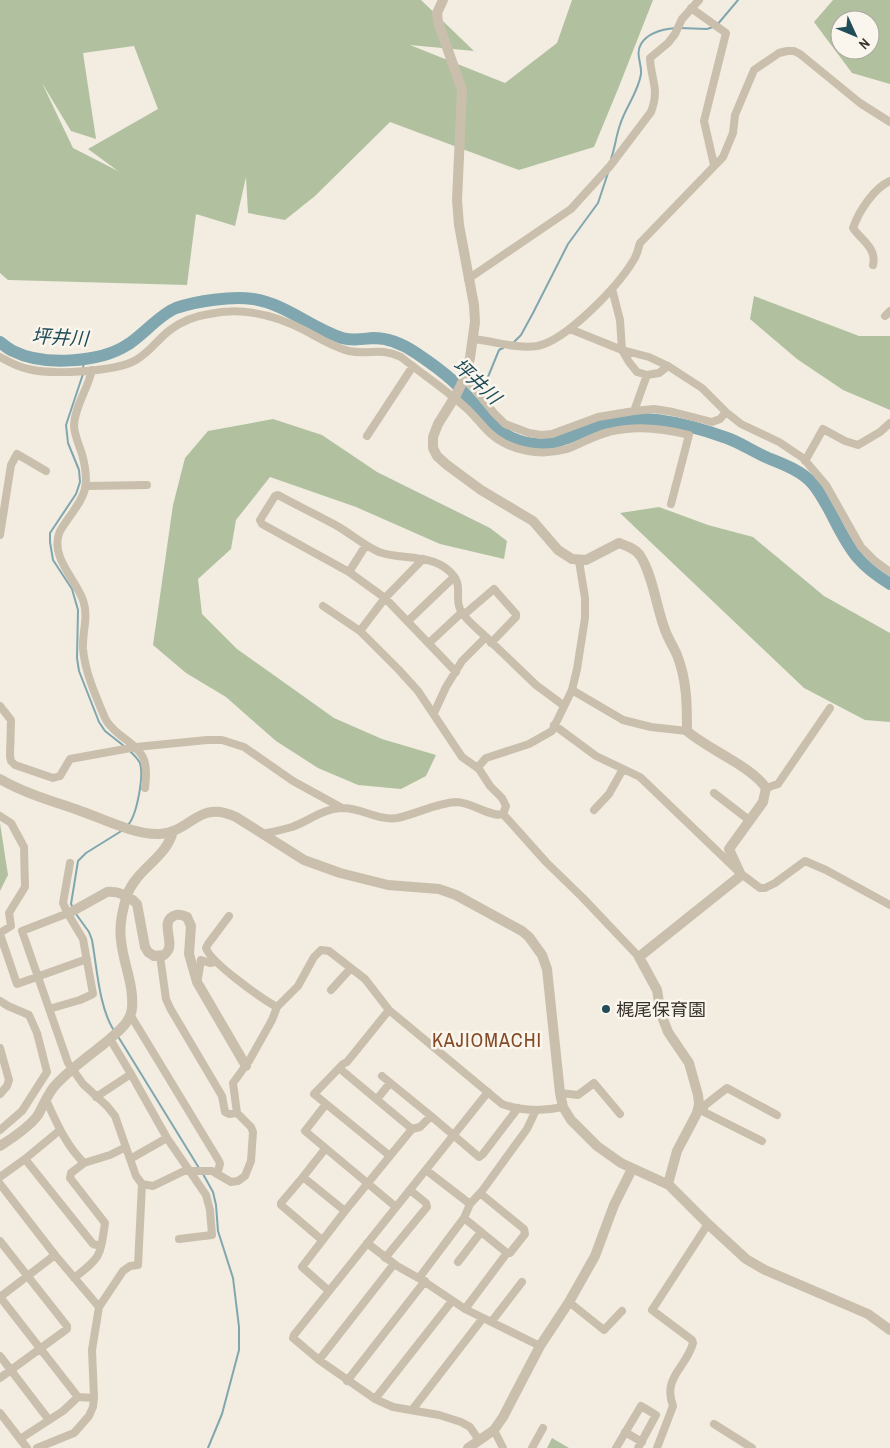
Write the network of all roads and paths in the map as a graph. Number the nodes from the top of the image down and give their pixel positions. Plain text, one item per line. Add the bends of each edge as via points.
1 (443, 0) edge
2 (699, 0) edge
3 (691, 8) junction
4 (890, 122) edge
5 (714, 165) junction
6 (890, 181) edge
7 (873, 265) dead end
8 (468, 279) junction
9 (612, 289) junction
10 (570, 329) junction
11 (473, 339) junction
12 (622, 350) junction
13 (0, 357) edge
14 (413, 366) junction
15 (668, 366) junction
16 (90, 370) junction
17 (646, 375) junction
18 (464, 378) junction
19 (455, 396) junction
20 (634, 411) junction
21 (726, 412) junction
22 (890, 423) edge
23 (367, 436) dead end
24 (805, 460) junction
25 (46, 472) dead end
26 (147, 485) dead end
27 (87, 486) junction
28 (671, 504) dead end
29 (0, 535) edge
30 (366, 545) junction
31 (423, 559) junction
32 (579, 561) junction
33 (349, 572) junction
34 (890, 572) edge
35 (454, 578) junction
36 (385, 598) junction
37 (323, 606) dead end
38 (463, 614) junction
39 (408, 621) junction
40 (360, 631) junction
41 (489, 640) junction
42 (429, 643) junction
43 (456, 672) junction
44 (572, 690) junction
45 (563, 705) junction
46 (0, 706) edge
47 (830, 708) dead end
48 (434, 713) junction
49 (554, 725) junction
50 (686, 731) junction
51 (134, 748) junction
52 (479, 769) junction
53 (623, 770) junction
54 (0, 779) edge
55 (145, 788) dead end
56 (766, 788) junction
57 (714, 793) dead end
58 (342, 808) junction
59 (594, 810) dead end
60 (503, 814) junction
61 (0, 816) edge
62 (749, 820) junction
63 (173, 831) junction
64 (262, 834) junction
65 (70, 863) dead end
66 (740, 873) junction
67 (127, 896) junction
68 (890, 905) edge
69 (72, 912) junction
70 (229, 916) dead end
71 (0, 934) edge
72 (160, 956) junction
73 (639, 958) junction
74 (87, 959) junction
75 (216, 962) junction
76 (351, 968) junction
77 (39, 977) junction
78 (197, 982) junction
79 (331, 990) dead end
80 (0, 1001) edge
81 (276, 1007) junction
82 (49, 1009) junction
83 (389, 1010) junction
84 (131, 1016) junction
85 (110, 1039) junction
86 (0, 1048) edge
87 (246, 1066) junction
88 (339, 1068) junction
89 (72, 1071) junction
90 (132, 1074) junction
91 (382, 1076) dead end
92 (390, 1083) junction
93 (488, 1092) junction
94 (560, 1093) junction
95 (0, 1094) edge
96 (96, 1097) junction
97 (377, 1099) junction
98 (46, 1100) junction
99 (326, 1104) junction
100 (701, 1105) junction
101 (563, 1107) junction
102 (518, 1108) junction
103 (536, 1110) junction
104 (237, 1113) junction
105 (620, 1114) dead end
106 (777, 1115) dead end
107 (430, 1116) junction
108 (412, 1129) junction
109 (0, 1130) edge
110 (60, 1130) junction
111 (454, 1136) junction
112 (167, 1138) junction
113 (762, 1141) dead end
114 (0, 1146) edge
115 (126, 1147) junction
116 (325, 1149) junction
117 (390, 1156) junction
118 (25, 1159) junction
119 (130, 1159) junction
120 (84, 1162) junction
121 (632, 1169) junction
122 (426, 1170) junction
123 (190, 1171) junction
124 (217, 1174) junction
125 (0, 1177) edge
126 (302, 1177) junction
127 (0, 1184) edge
128 (142, 1184) junction
129 (367, 1184) junction
130 (668, 1184) junction
131 (410, 1190) junction
132 (480, 1194) junction
133 (470, 1204) junction
134 (396, 1207) junction
135 (345, 1211) junction
136 (464, 1218) junction
137 (708, 1224) junction
138 (481, 1232) junction
139 (179, 1239) dead end
140 (322, 1240) junction
141 (0, 1241) edge
142 (367, 1243) junction
143 (101, 1246) junction
144 (506, 1253) junction
145 (55, 1255) junction
146 (385, 1258) junction
147 (458, 1262) dead end
148 (394, 1264) junction
149 (27, 1275) junction
150 (74, 1278) junction
151 (422, 1280) junction
152 (522, 1282) dead end
153 (329, 1291) junction
154 (0, 1297) edge
155 (452, 1301) junction
156 (569, 1302) junction
157 (99, 1307) junction
158 (465, 1309) junction
159 (622, 1311) dead end
160 (483, 1318) junction
161 (492, 1321) junction
162 (890, 1330) edge
163 (540, 1346) junction
164 (41, 1350) junction
165 (0, 1356) edge
166 (319, 1360) junction
167 (11, 1370) junction
168 (0, 1378) edge
169 (346, 1381) junction
170 (78, 1398) junction
171 (94, 1398) junction
172 (375, 1399) junction
173 (412, 1410) junction
174 (0, 1413) edge
175 (49, 1420) junction
176 (714, 1424) dead end
177 (543, 1428) dead end
178 (494, 1430) junction
179 (625, 1432) junction
180 (20, 1439) junction
181 (479, 1440) junction
182 (640, 1445) edge
183 (27, 1448) edge
184 (37, 1448) edge
185 (468, 1448) edge
186 (503, 1448) edge
187 (532, 1448) edge
188 (616, 1448) edge
189 (657, 1448) edge
190 (752, 1448) edge

1 - 8 street via 437,13 438,22 462,90 457,200
2 - 3 street
3 - 5 street via 726,33 704,121
3 - 8 street via 668,43 650,58 655,81 654,104 610,166 571,209
4 - 5 street via 860,103 800,54 787,51 754,70 735,115 723,157
5 - 9 street via 640,243 634,260
6 - 7 street via 859,212 853,228 872,252
8 - 11 street via 474,305
9 - 10 street
9 - 12 street via 620,320
10 - 11 street via 538,346 519,347
10 - 12 street
11 - 18 street
12 - 15 street
12 - 17 street via 637,372
13 - 16 street via 14,365 45,372
14 - 16 street via 392,353 350,351 269,316 232,311 202,315 180,323 135,360 111,369
14 - 19 street
14 - 23 street
15 - 17 street via 659,373
15 - 21 street via 702,388
16 - 27 street via 90,380 77,410 74,427 85,465
17 - 20 street
18 - 19 street
18 - 20 street via 505,424 530,433 552,434 598,417
19 - 28 street via 492,436 517,449 532,452 566,449 608,432 630,428 665,429 689,435
19 - 32 street via 433,437 437,456 482,490 533,521 558,550
20 - 21 street via 654,409 712,422
21 - 24 street
22 - 24 street via 858,445 823,430
24 - 34 street via 838,502 861,547
25 - 29 street via 17,454 11,465
26 - 27 street
27 - 51 street via 79,505 58,535 59,554 84,602 84,659 106,719
30 - 31 street via 390,556
30 - 33 street
30 - 33 street via 338,527 275,496 260,520 262,524
31 - 35 street via 438,563
31 - 36 street
32 - 44 street via 585,618
32 - 50 street via 619,543 641,555 684,679
33 - 36 street
35 - 38 street via 460,590 459,606
35 - 39 street
36 - 39 street
36 - 40 street
37 - 40 street
38 - 41 street
38 - 41 street via 492,589 495,590 516,617
38 - 42 street
39 - 42 street
40 - 48 street via 383,652
41 - 43 street via 462,661
41 - 45 street via 536,685
42 - 43 street
43 - 48 street
44 - 45 street
44 - 50 street via 623,720
45 - 49 street
46 - 51 street via 11,720 11,761 53,778 60,776 70,759
47 - 56 street via 778,784
48 - 52 street via 462,757
49 - 52 street via 552,731 529,744 486,758
49 - 53 street via 596,756
50 - 56 street via 757,777
51 - 55 street via 146,762
51 - 58 street via 206,740 233,743
52 - 60 street via 506,803
53 - 59 street via 609,794
53 - 66 street via 640,777
54 - 63 street via 138,831 157,834
56 - 62 street via 763,802
57 - 62 street
58 - 60 street via 395,818 461,802
58 - 64 street via 331,809 292,827
60 - 73 street
61 - 71 street via 11,823 24,847 25,887 9,913 11,926
62 - 66 street via 729,849
63 - 64 street via 200,814 224,811
63 - 67 street via 171,840 136,878
64 - 94 street via 304,860 340,873 388,885 439,888 529,937 542,955 547,969
65 - 69 street via 63,903
66 - 68 street via 760,888 765,888 805,860
66 - 73 street via 733,883
67 - 69 street via 107,892
67 - 72 street via 137,904 145,947 154,956
67 - 84 street via 121,939 131,983
69 - 74 street
69 - 77 street via 22,931
70 - 75 street via 206,948
71 - 77 street via 17,984
72 - 78 street via 169,949 168,920 178,914 187,917 191,926 189,954
72 - 104 street via 170,1008 222,1096 225,1112
73 - 100 street via 657,990 668,1032 691,1068
74 - 77 street
74 - 82 street via 93,994
75 - 78 street via 201,960
75 - 81 street
76 - 79 street
76 - 81 street via 326,950 321,950 298,986
76 - 83 street via 370,984
77 - 82 street
78 - 87 street
80 - 109 street via 29,1015 47,1072 22,1111
81 - 87 street
82 - 89 street
83 - 88 street
83 - 93 street
84 - 85 street
84 - 124 street via 220,1164
85 - 89 street
85 - 90 street
86 - 95 street via 9,1080
87 - 104 street via 233,1084
88 - 97 street
88 - 99 street via 314,1094
89 - 96 street
89 - 98 street via 59,1081
90 - 96 street
90 - 112 street
91 - 92 street
92 - 97 street
92 - 107 street
93 - 102 street via 502,1104
93 - 111 street
94 - 101 street
94 - 105 street via 578,1095 594,1083
96 - 115 street via 115,1116
97 - 108 street
98 - 110 street
98 - 114 street via 37,1117
99 - 116 street via 305,1130
99 - 117 street
100 - 106 street via 727,1088
100 - 113 street via 704,1112
100 - 130 street via 683,1136
101 - 103 street
101 - 121 street via 579,1130 596,1146
102 - 103 street
102 - 111 street via 480,1156
103 - 132 street via 527,1129
104 - 124 street via 253,1132 250,1165 245,1176 238,1181 228,1181
107 - 108 street via 420,1127
107 - 111 street
108 - 117 street
110 - 118 street
110 - 120 street via 73,1152
111 - 122 street
112 - 119 street
112 - 123 street
115 - 119 street
115 - 120 street
116 - 126 street
116 - 129 street
117 - 129 street
118 - 125 street
118 - 143 street via 93,1244
119 - 128 street
120 - 143 street via 71,1173 70,1178 104,1223
121 - 130 street
121 - 156 street via 614,1205 599,1248
122 - 131 street
122 - 133 street
123 - 124 street
123 - 128 street via 153,1186
123 - 139 street via 209,1204 212,1235
126 - 135 street
126 - 140 street via 281,1205
127 - 145 street
128 - 157 street via 138,1265 123,1271
129 - 134 street
129 - 135 street
130 - 137 street
131 - 134 street
131 - 146 street via 427,1207
132 - 133 street
132 - 144 street via 525,1230 510,1253
133 - 136 street
134 - 142 street
135 - 140 street
136 - 138 street
136 - 151 street
137 - 162 street via 756,1266 868,1314
137 - 189 street via 652,1310 693,1343 672,1383 669,1396 673,1405
138 - 144 street
138 - 147 street
140 - 153 street via 302,1267
141 - 149 street
142 - 146 street
142 - 153 street
143 - 150 street via 95,1261
144 - 158 street
145 - 149 street
145 - 150 street
146 - 148 street
148 - 151 street
148 - 166 street
149 - 154 street
149 - 164 street via 68,1329
150 - 157 street
151 - 155 street
151 - 169 street
152 - 161 street
153 - 166 street via 293,1336
154 - 164 street
155 - 158 street
155 - 172 street
156 - 159 street via 604,1330
156 - 163 street
157 - 171 street via 92,1350
158 - 160 street
160 - 161 street
160 - 173 street
161 - 163 street
163 - 178 street
164 - 167 street
164 - 170 street
165 - 167 street
166 - 169 street
167 - 168 street
167 - 175 street
169 - 172 street
170 - 171 street
170 - 175 street
171 - 184 street via 89,1416 74,1433
172 - 173 street
173 - 181 street via 461,1422 470,1427
174 - 180 street
175 - 180 street
176 - 190 street
177 - 187 street
178 - 181 street
178 - 186 street
179 - 182 street
179 - 182 street via 640,1406 656,1415
179 - 188 street
180 - 183 street
181 - 185 street

